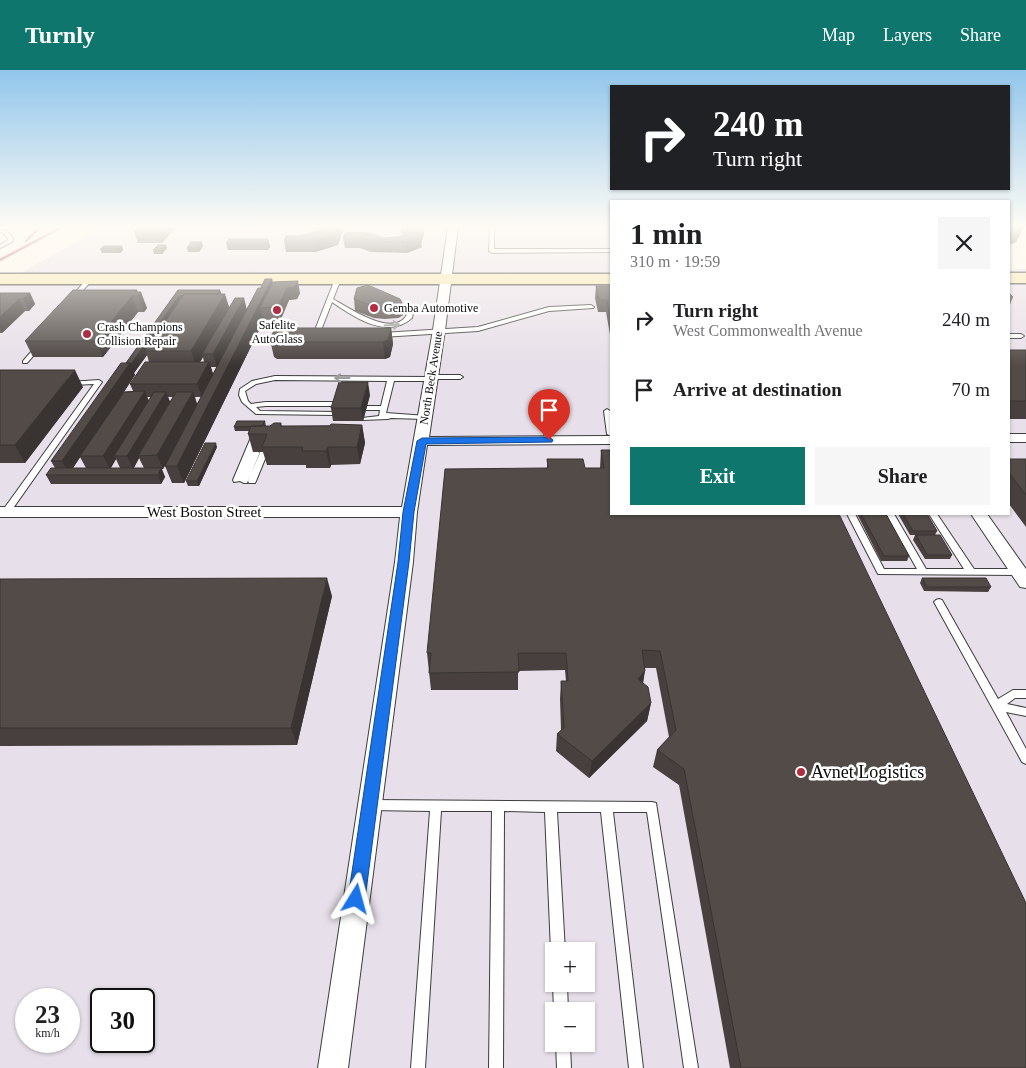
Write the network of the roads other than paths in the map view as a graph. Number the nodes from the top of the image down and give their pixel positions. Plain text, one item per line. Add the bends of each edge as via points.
1 (152, 274) edge
2 (367, 274) edge
3 (494, 274) edge
4 (447, 275) junction
5 (1010, 278) edge
6 (1026, 278) edge
7 (0, 279) edge
8 (90, 279) junction
9 (338, 279) junction
10 (610, 279) edge
11 (330, 299) junction
12 (591, 307) dead end
13 (71, 310) edge
14 (410, 313) dead end
15 (439, 330) junction
16 (332, 335) edge
17 (378, 335) edge
18 (1010, 336) edge
19 (1021, 336) dead end
20 (43, 342) edge
21 (25, 362) dead end
22 (460, 377) dead end
23 (391, 378) junction
24 (431, 378) junction
25 (59, 383) edge
26 (251, 406) junction
27 (384, 408) junction
28 (366, 411) joint
29 (607, 411) dead end
30 (393, 416) junction
31 (425, 417) junction
32 (546, 420) dead end
33 (610, 428) edge
34 (256, 435) edge
35 (1010, 438) edge
36 (1026, 438) edge
37 (549, 440) junction
38 (610, 440) edge
39 (422, 441) junction
40 (260, 454) edge
41 (3, 512) edge
42 (409, 512) junction
43 (852, 515) edge
44 (891, 515) edge
45 (934, 515) edge
46 (980, 515) edge
47 (923, 572) junction
48 (971, 572) junction
49 (1022, 577) edge
50 (939, 602) dead end
51 (1026, 694) edge
52 (996, 706) junction
53 (1026, 712) edge
54 (1026, 759) edge
55 (370, 804) junction
56 (436, 805) junction
57 (498, 805) junction
58 (550, 806) junction
59 (606, 806) junction
60 (558, 942) edge
61 (563, 1052) edge
62 (333, 1068) edge
63 (418, 1068) edge
64 (496, 1068) edge
65 (564, 1068) edge
66 (636, 1068) edge
67 (690, 1068) edge

1 - 8 main road via 107,274
2 - 4 main road
3 - 4 main road
4 - 9 main road
4 - 10 main road
4 - 15 street, North Beck Avenue
5 - 6 main road
7 - 8 main road
8 - 9 main road
8 - 13 lane via 74,297 76,305
9 - 11 lane
11 -> 14 lane via 381,326 400,325
11 - 16 lane via 316,335
12 - 15 lane via 549,309 478,329
15 - 17 lane
15 - 24 street, North Beck Avenue
18 - 19 lane
20 - 21 lane
22 - 24 lane
23 - 24 lane
23 -> 26 lane via 267,379 242,390 245,402
23 - 27 lane
24 - 31 street, North Beck Avenue
25 - 41 lane via 99,382
26 - 26 lane via 258,413 290,417 336,411
27 - 28 lane
27 - 30 lane via 382,415
28 - 30 lane
29 - 33 lane
30 - 31 lane
31 - 39 street, North Beck Avenue
32 - 37 lane
34 - 40 lane via 244,481
35 - 36 street
37 - 38 street
37 - 39 street
39 - 42 street, North Beck Avenue
41 - 42 street, West Boston Street
42 - 55 street, North Beck Avenue
43 - 47 lane via 881,572
44 - 47 lane
45 - 48 lane
46 - 49 street
47 - 48 lane
48 - 49 lane
50 - 52 lane
51 - 52 lane via 1013,694
52 - 53 lane
52 - 54 lane
55 - 56 lane
55 - 62 street, North Beck Avenue
56 - 57 lane
56 - 63 lane
57 - 58 lane
57 - 64 lane
58 - 59 lane
58 - 60 lane
59 - 66 lane
59 - 67 lane via 652,807
61 - 65 lane

